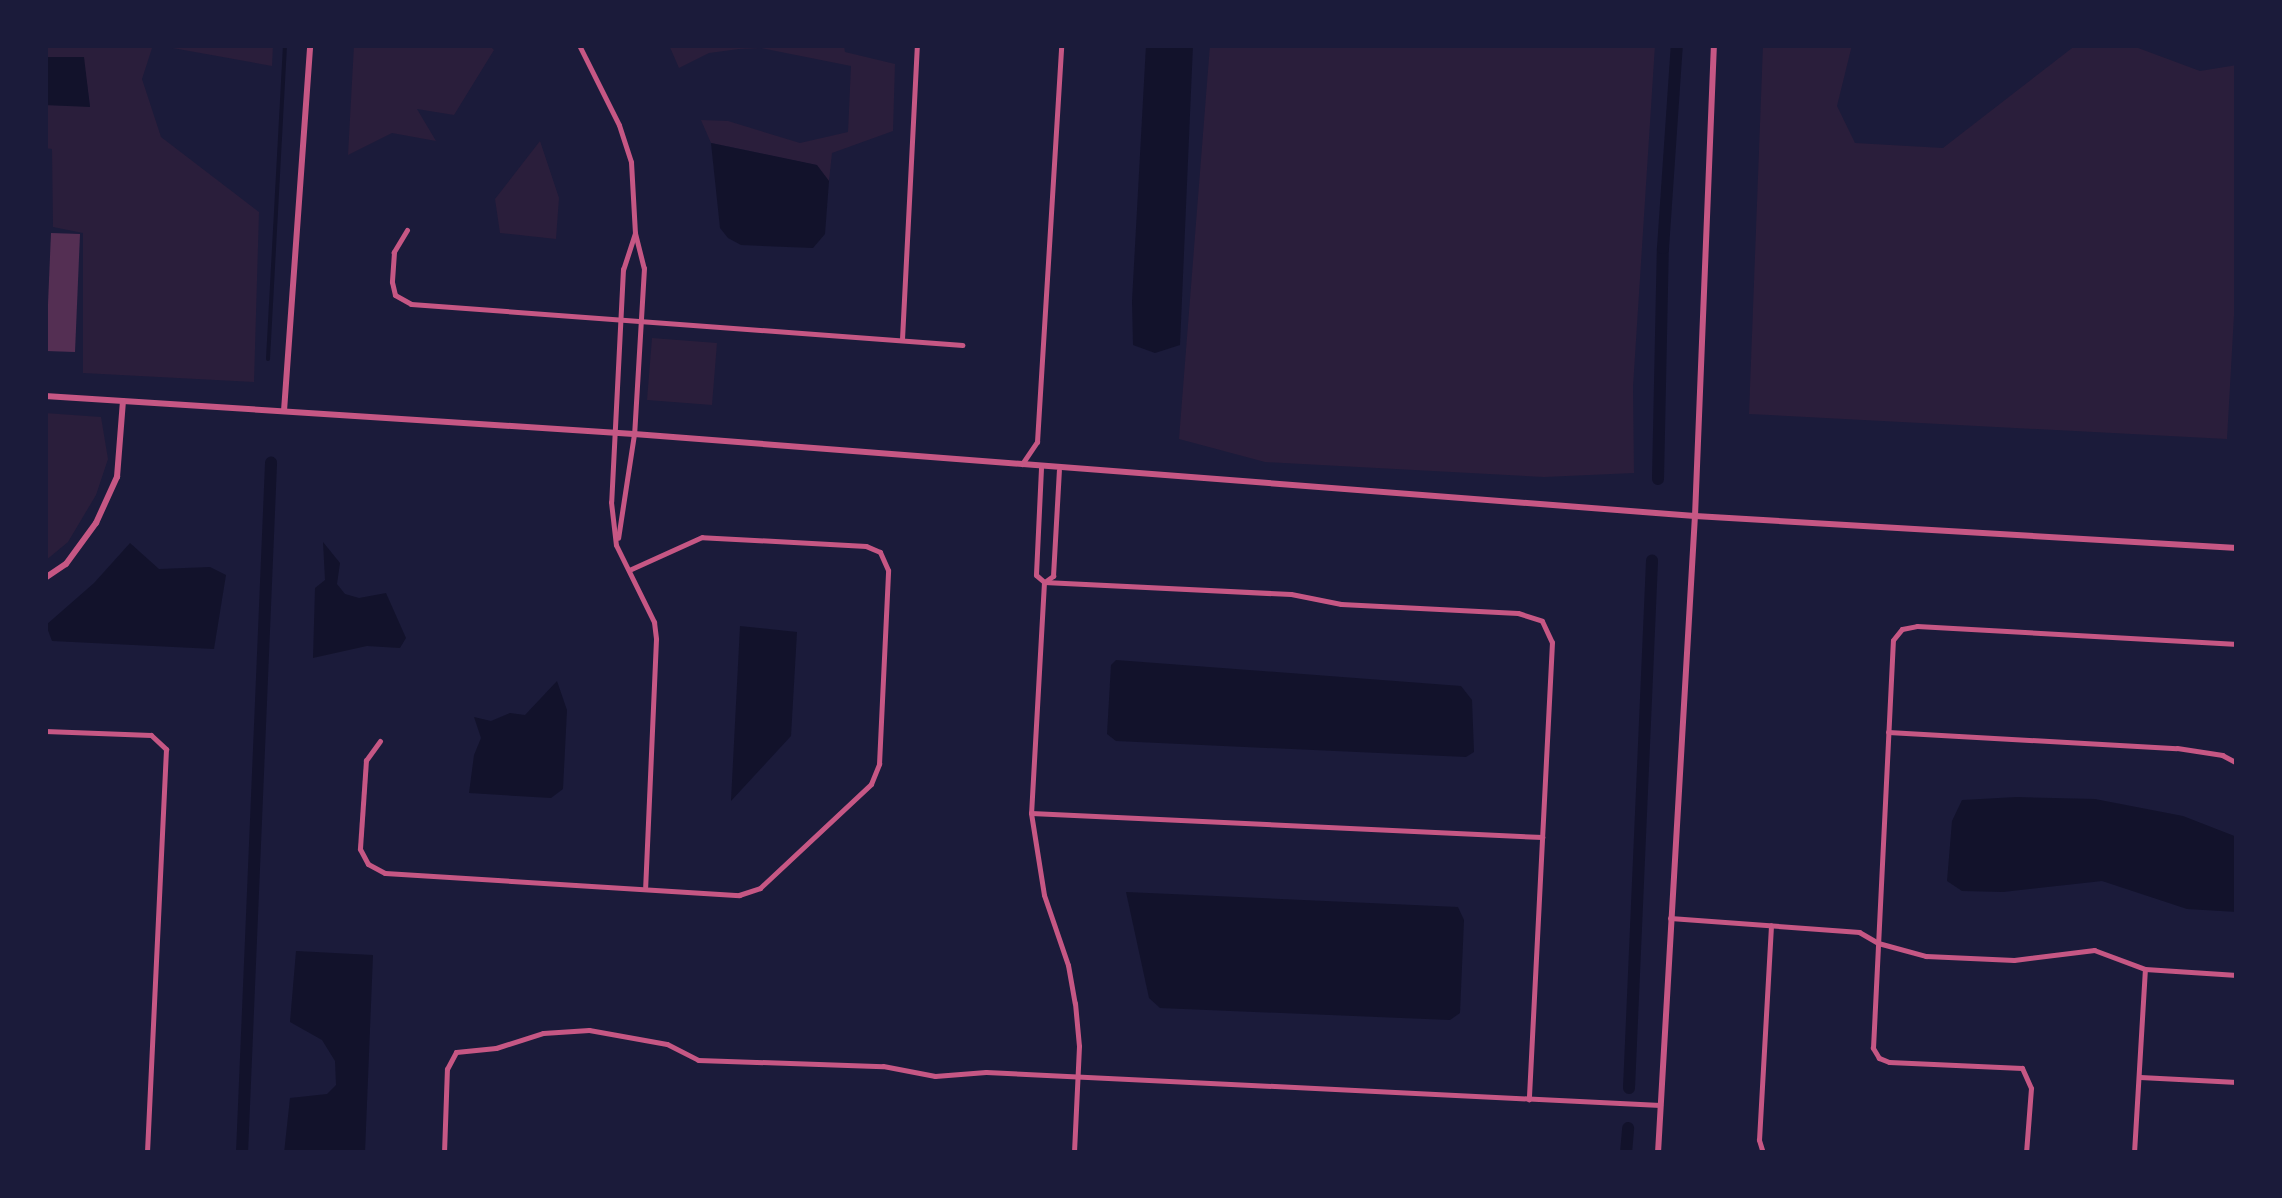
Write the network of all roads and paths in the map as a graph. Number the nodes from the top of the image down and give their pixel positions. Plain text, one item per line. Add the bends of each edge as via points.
1 (310, 45) edge
2 (579, 45) edge
3 (917, 45) edge
4 (1060, 45) edge
5 (1714, 45) edge
6 (407, 230) dead end
7 (635, 233) junction
8 (620, 320) junction
9 (641, 321) junction
10 (902, 339) junction
11 (962, 345) dead end
12 (45, 396) edge
13 (123, 401) junction
14 (284, 411) junction
15 (614, 433) junction
16 (634, 434) junction
17 (1020, 467) junction
18 (1040, 468) junction
19 (1058, 470) junction
20 (1694, 516) junction
21 (616, 544) junction
22 (2237, 548) edge
23 (629, 570) junction
24 (45, 578) edge
25 (1044, 582) junction
26 (2237, 644) edge
27 (45, 730) edge
28 (1888, 732) junction
29 (380, 742) dead end
30 (2237, 762) edge
31 (1031, 813) junction
32 (1542, 837) junction
33 (644, 888) junction
34 (1669, 918) junction
35 (1772, 924) junction
36 (1878, 943) junction
37 (2146, 969) junction
38 (2237, 975) edge
39 (1077, 1077) junction
40 (2139, 1077) junction
41 (2237, 1082) edge
42 (1529, 1099) junction
43 (1660, 1105) junction
44 (147, 1153) edge
45 (444, 1153) edge
46 (1074, 1153) edge
47 (1658, 1153) edge
48 (1763, 1153) edge
49 (2026, 1153) edge
50 (2134, 1153) edge

1 - 14 street
2 - 7 street via 631,162
3 - 10 street
4 - 17 street via 1038,442
5 - 20 street
6 - 8 street via 394,252 392,282 395,295 411,304
7 - 8 street via 623,269
7 - 9 street via 644,268
8 - 9 street
8 - 15 street
9 - 10 street
9 - 16 street
10 - 11 street
12 - 13 street
13 - 14 street
13 - 24 street via 117,477 96,523 66,564
14 - 15 street
15 - 16 street
15 - 21 street
16 - 17 street
16 - 21 street
17 - 18 street
18 - 19 street
18 - 25 street via 1036,575
19 - 20 street
19 - 25 street via 1052,576
20 - 22 street
20 - 34 street
21 - 23 street
23 - 33 street via 656,639
23 - 33 street via 702,537 866,546 880,552 888,570 879,764 871,784 760,888 740,895
25 - 31 street
25 - 32 street via 1291,594 1341,604 1518,613 1542,621 1552,642
26 - 28 street via 1902,629 1893,640
27 - 44 street via 151,734 166,749
28 - 30 street via 2177,748
28 - 36 street
29 - 33 street via 366,760 360,848 368,864 385,872
31 - 32 street
31 - 39 street via 1044,895 1072,984
32 - 42 street
34 - 35 street
34 - 43 street
35 - 36 street via 1859,932
35 - 48 street via 1758,1140
36 - 37 street via 1926,956 2014,960 2094,950
36 - 49 street via 1875,1054 1889,1062 2022,1068 2031,1088
37 - 38 street
37 - 40 street
39 - 42 street
39 - 45 street via 935,1076 884,1066 698,1060 630,1034 543,1034 456,1052 447,1069
39 - 46 street
40 - 41 street
40 - 50 street
42 - 43 street
43 - 47 street

